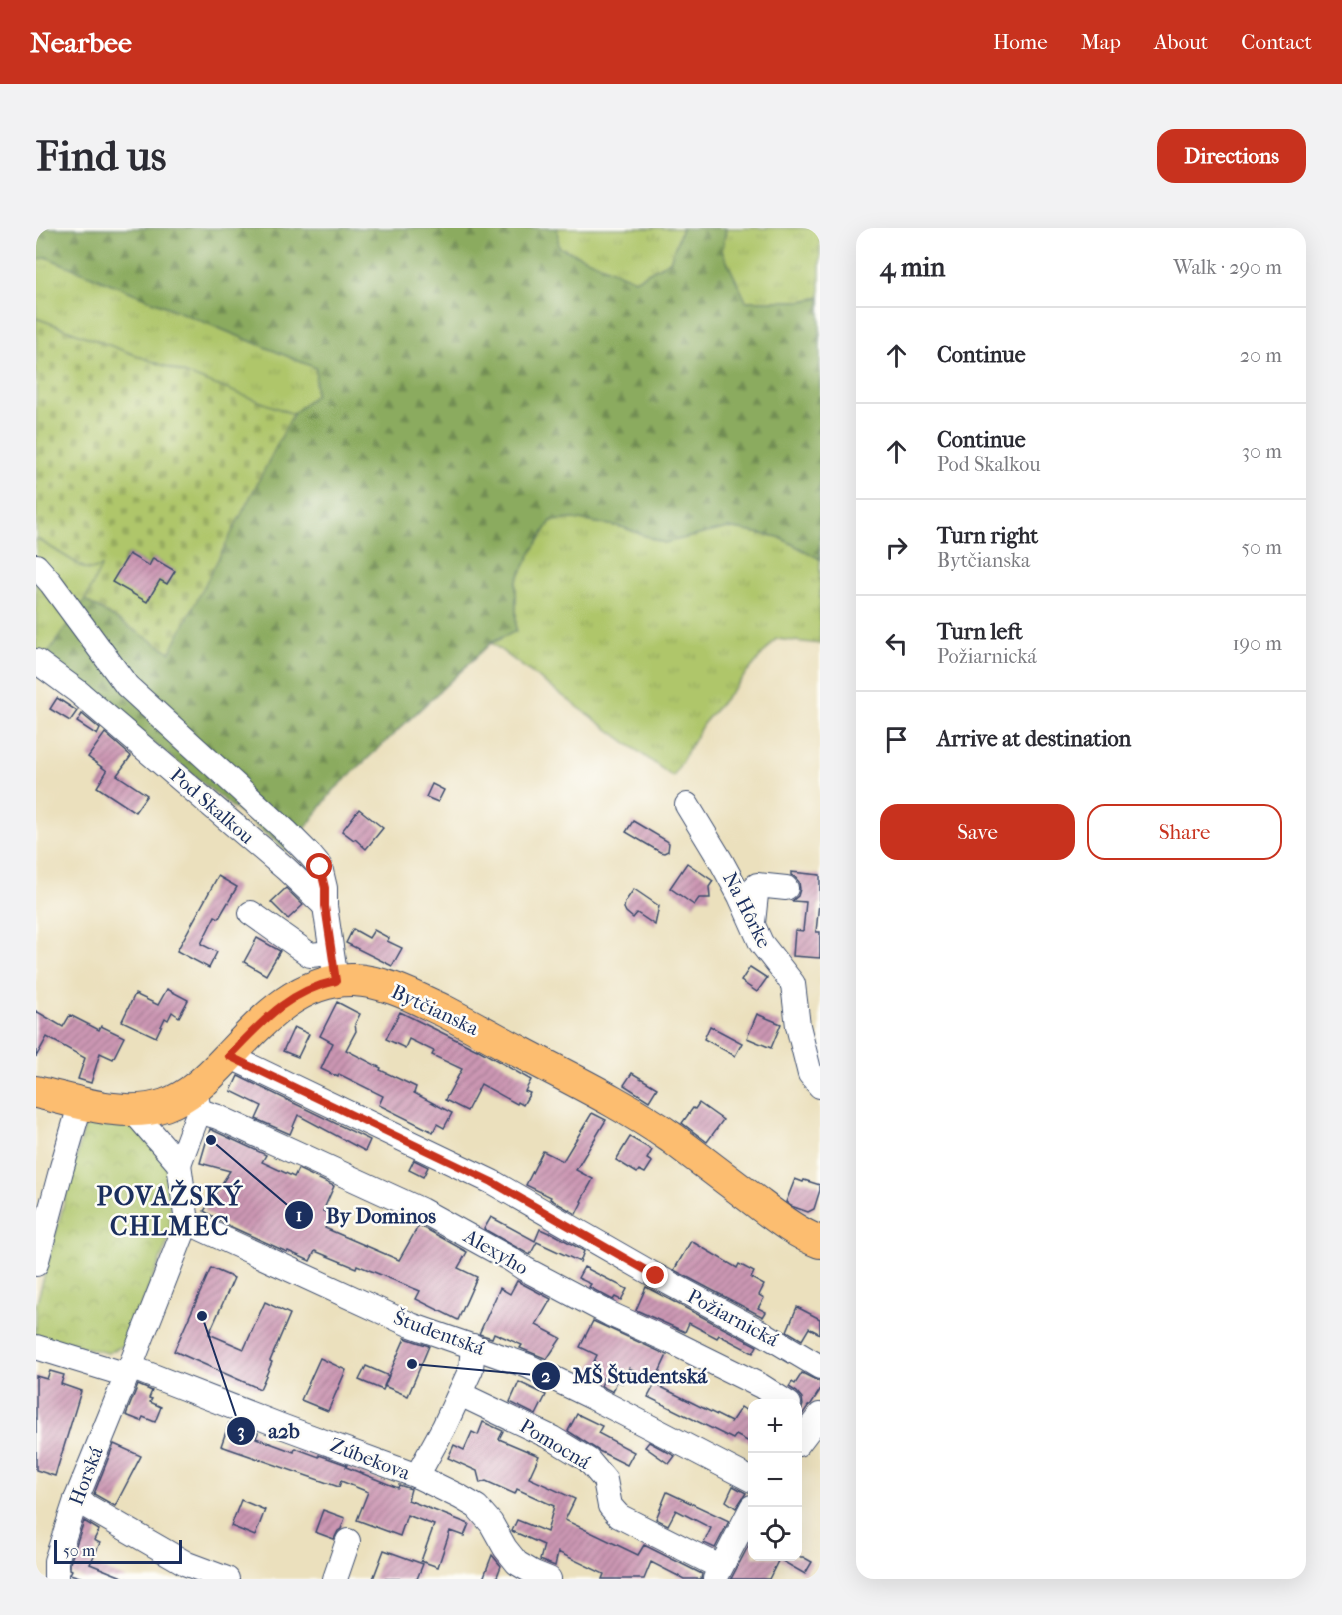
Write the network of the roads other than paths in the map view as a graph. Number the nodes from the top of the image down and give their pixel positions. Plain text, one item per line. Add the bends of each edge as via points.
1 (36, 566) edge
2 (36, 662) edge
3 (687, 805) dead end
4 (786, 888) dead end
5 (325, 906) junction
6 (251, 913) dead end
7 (753, 923) junction
8 (334, 967) junction
9 (229, 1056) junction
10 (820, 1086) edge
11 (36, 1092) edge
12 (197, 1100) junction
13 (81, 1102) junction
14 (130, 1109) junction
15 (179, 1164) junction
16 (188, 1222) junction
17 (820, 1242) edge
18 (36, 1264) edge
19 (473, 1346) junction
20 (36, 1347) edge
21 (820, 1367) edge
22 (128, 1371) junction
23 (460, 1394) junction
24 (781, 1399) edge
25 (811, 1415) edge
26 (802, 1435) edge
27 (417, 1476) junction
28 (748, 1477) edge
29 (76, 1500) junction
30 (748, 1516) edge
31 (348, 1541) dead end
32 (718, 1573) edge
33 (56, 1579) edge
34 (226, 1579) edge
35 (335, 1579) edge
36 (549, 1579) edge

1 - 5 street via 127,686 310,855 320,867
2 - 5 street, Pod Skalkou via 77,691
3 - 7 street, Na Hôrke via 722,861
4 - 7 street via 757,885
5 - 8 street
6 - 8 street via 310,955
7 - 10 street, Na Hôrke via 761,943 793,984 810,1074
8 - 9 main road, Bytčianska via 321,984 271,1013
8 - 17 main road, Bytčianska via 354,980 408,994 629,1111 795,1230
9 - 12 main road, Bytčianska
9 - 21 street, Požiarnická via 492,1182
11 - 13 main road, Bytčianska
12 - 14 main road, Bytčianska
12 - 15 street
12 - 24 street, Alexyho via 228,1121 421,1210 609,1314
13 - 14 main road, Bytčianska
13 - 18 street
14 - 15 street
15 - 16 street
16 - 19 street, Študentská via 411,1325
16 - 22 street, Horská
19 - 23 street via 471,1369
19 - 28 street, Študentská via 528,1366
20 - 22 street, Zúbekova
22 - 27 street, Zúbekova
22 - 29 street, Horská
23 - 27 street
23 - 32 street, Pomocná via 552,1438 588,1460 605,1480 610,1506 619,1516
25 - 26 street
27 - 36 street, Zúbekova via 477,1507 517,1563
29 - 33 street, Horská via 56,1561
29 - 34 street via 187,1564
30 - 32 street
31 - 35 street

